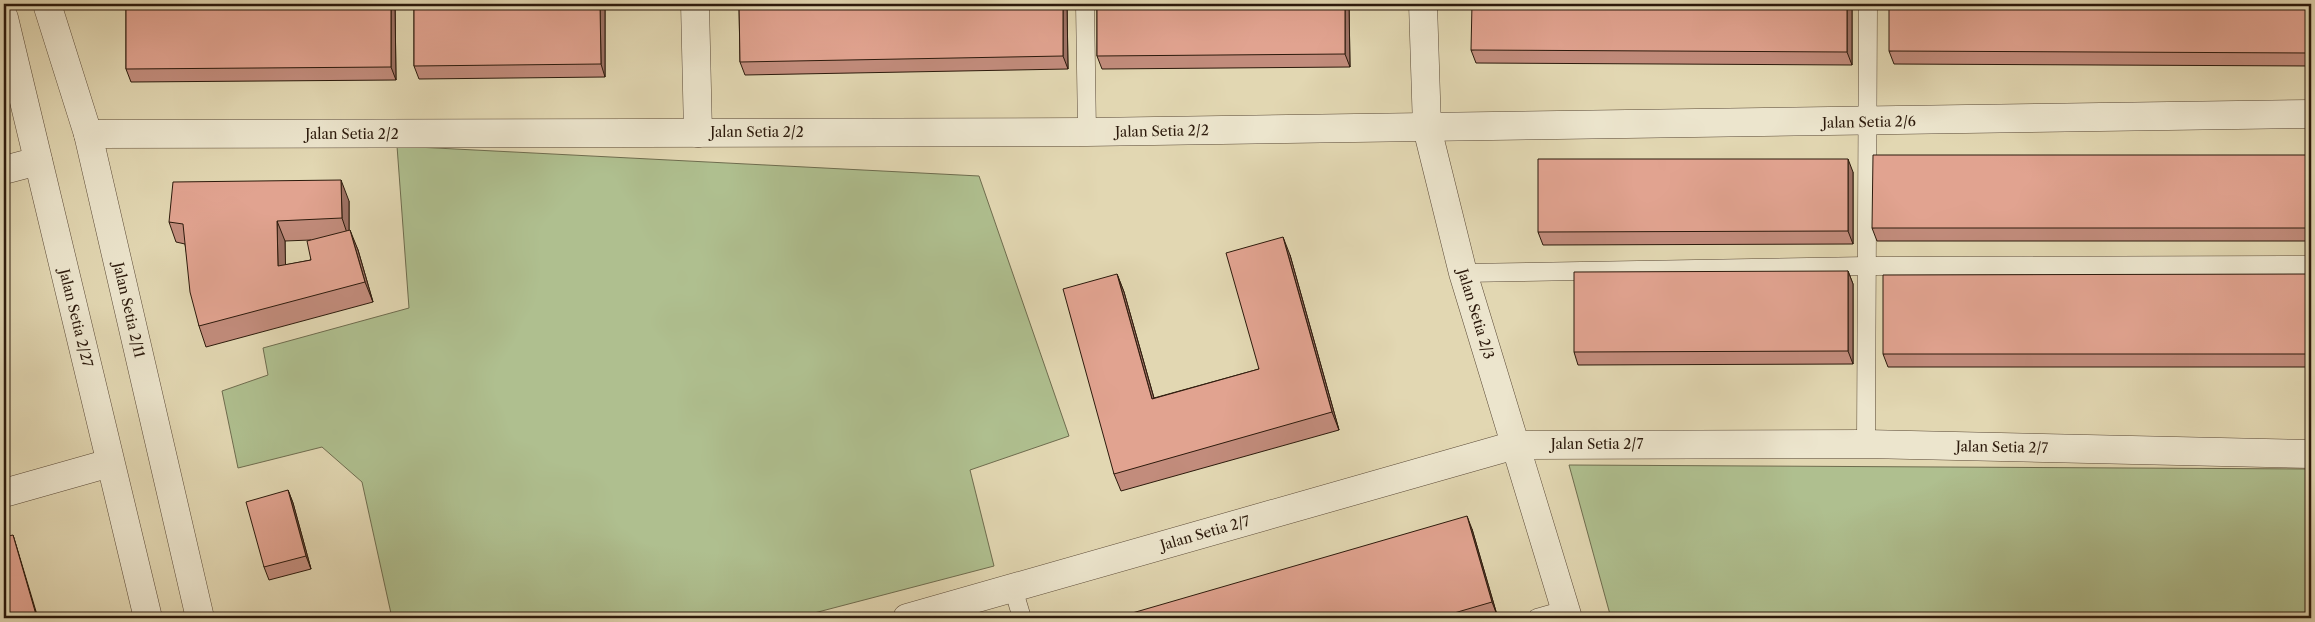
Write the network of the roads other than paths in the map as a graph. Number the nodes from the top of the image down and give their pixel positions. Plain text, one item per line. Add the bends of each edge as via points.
1 (47, 4) edge
2 (695, 4) edge
3 (1085, 4) edge
4 (1423, 4) edge
5 (1868, 4) edge
6 (4, 18) edge
7 (2311, 114) edge
8 (1867, 122) junction
9 (1427, 128) junction
10 (698, 132) junction
11 (1088, 132) junction
12 (88, 134) junction
13 (38, 161) junction
14 (4, 170) edge
15 (2311, 265) edge
16 (1866, 266) junction
17 (1463, 273) junction
18 (1866, 444) junction
19 (1515, 445) junction
20 (2311, 454) edge
21 (110, 463) junction
22 (4, 492) edge
23 (1013, 588) junction
24 (1566, 614) edge
25 (148, 618) edge
26 (200, 618) edge
27 (907, 618) edge
28 (1022, 618) edge
29 (1538, 618) edge

1 - 12 street, Jalan Setia 2/11
2 - 10 street
3 - 11 lane
4 - 9 street, Jalan Setia 2/3
5 - 8 lane
6 - 13 street, Jalan Setia 2/27
7 - 8 street, Jalan Setia 2/6
8 - 9 street, Jalan Setia 2/6
8 - 16 lane
9 - 11 street, Jalan Setia 2/2
9 - 17 street, Jalan Setia 2/3
10 - 11 street, Jalan Setia 2/2
10 - 12 street, Jalan Setia 2/2
12 - 26 street, Jalan Setia 2/11
13 - 14 street
13 - 21 street, Jalan Setia 2/27
15 - 16 lane
16 - 17 lane
16 - 18 lane
17 - 19 street, Jalan Setia 2/3
18 - 19 street, Jalan Setia 2/7
18 - 20 street, Jalan Setia 2/7
19 - 23 street, Jalan Setia 2/7
19 - 24 street, Jalan Setia 2/3
21 - 22 street
21 - 25 street, Jalan Setia 2/27
23 - 27 street, Jalan Setia 2/7
23 - 28 lane
24 - 29 lane

